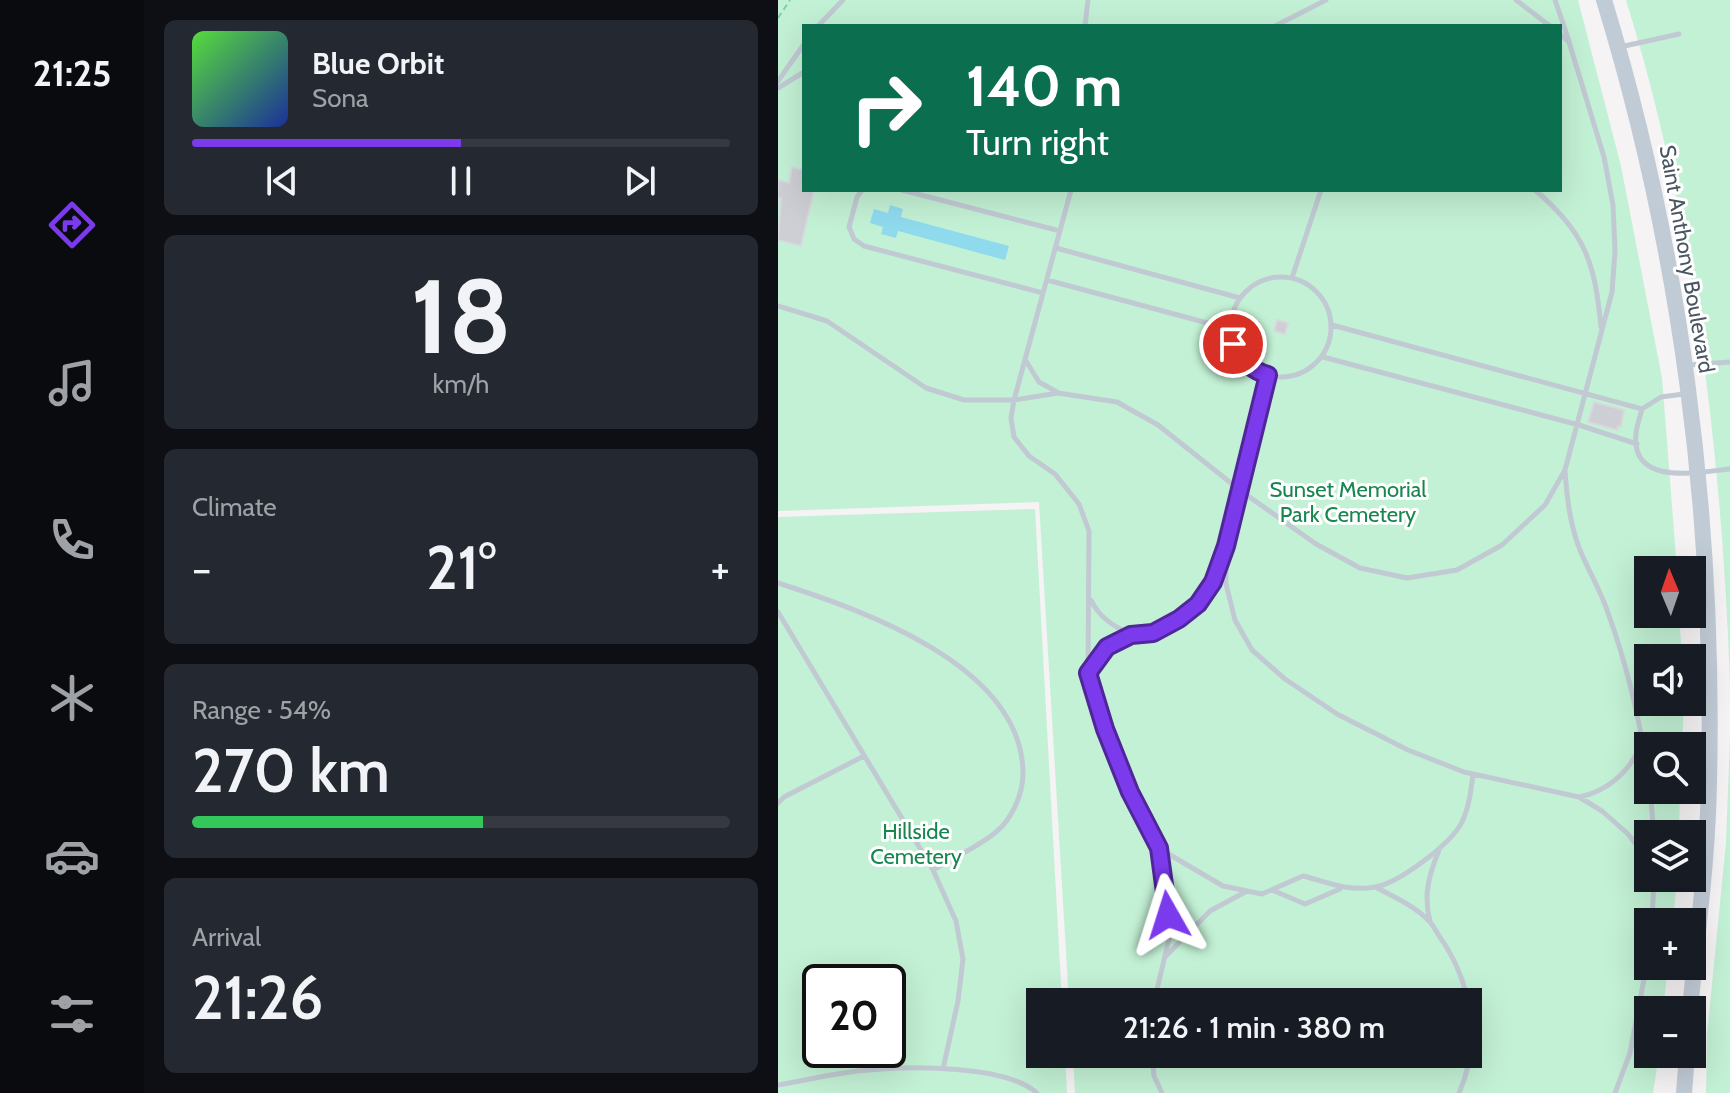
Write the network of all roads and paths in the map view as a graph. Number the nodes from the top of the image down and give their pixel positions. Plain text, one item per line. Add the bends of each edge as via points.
1 (790, 0) edge
2 (843, 0) edge
3 (1088, 0) edge
4 (1326, 0) edge
5 (1516, 0) edge
6 (1555, 0) edge
7 (1604, 0) edge
8 (778, 18) edge
9 (820, 24) edge
10 (1085, 24) edge
11 (1279, 24) edge
12 (1547, 24) edge
13 (1679, 34) dead end
14 (1562, 36) edge
15 (1569, 42) junction
16 (802, 47) edge
17 (1619, 48) junction
18 (802, 73) edge
19 (778, 81) edge
20 (778, 88) edge
21 (861, 192) edge
22 (910, 192) edge
23 (1070, 192) edge
24 (1320, 192) edge
25 (1537, 192) edge
26 (1060, 231) junction
27 (1056, 248) junction
28 (1292, 278) junction
29 (1047, 280) junction
30 (1043, 293) junction
31 (1240, 298) junction
32 (778, 306) edge
33 (1332, 325) junction
34 (1230, 329) junction
35 (1601, 332) junction
36 (1323, 357) junction
37 (1025, 360) junction
38 (1730, 362) edge
39 (1684, 366) junction
40 (1268, 375) junction
41 (1058, 393) junction
42 (1689, 394) junction
43 (1586, 395) junction
44 (1014, 400) junction
45 (1642, 409) junction
46 (1579, 425) junction
47 (1637, 444) junction
48 (1730, 469) edge
49 (1565, 470) junction
50 (1699, 472) junction
51 (1241, 491) junction
52 (1226, 546) junction
53 (778, 583) edge
54 (1090, 596) junction
55 (778, 612) edge
56 (1131, 635) junction
57 (1088, 673) junction
58 (1641, 732) edge
59 (864, 756) junction
60 (1634, 760) edge
61 (1473, 774) junction
62 (1579, 797) junction
63 (778, 803) edge
64 (1634, 842) edge
65 (1159, 848) junction
66 (1439, 848) junction
67 (933, 870) junction
68 (1377, 887) junction
69 (1341, 888) junction
70 (1271, 890) junction
71 (1247, 891) junction
72 (1430, 922) junction
73 (1165, 957) junction
74 (1644, 980) edge
75 (1157, 988) edge
76 (1691, 996) edge
77 (1153, 1068) edge
78 (1686, 1068) edge
79 (943, 1069) junction
80 (778, 1085) edge
81 (1037, 1093) edge
82 (1162, 1093) edge
83 (1459, 1093) edge
84 (1615, 1093) edge
85 (1684, 1093) edge

1 - 8 path
2 - 9 lane
3 - 10 lane
4 - 11 lane
5 - 12 lane
6 - 15 lane
7 - 17 street, Saint Anthony Boulevard
13 - 17 lane
14 - 15 lane
15 - 35 lane via 1613,205 1612,292
16 - 19 lane
17 - 39 street, Saint Anthony Boulevard via 1645,146
18 - 20 lane
21 - 30 lane via 849,227 864,246
22 - 26 lane
23 - 26 lane
24 - 28 lane
25 - 35 lane via 1568,223 1589,257
26 - 27 lane
27 - 29 lane
27 - 31 lane
28 - 31 lane via 1266,279
28 - 33 lane via 1320,295
29 - 30 lane
29 - 34 lane
30 - 37 lane
31 - 34 lane
32 - 44 lane via 827,321 926,388 964,400
33 - 36 lane
33 - 43 lane
34 - 40 lane via 1240,357
35 - 43 lane
36 - 40 lane via 1295,376
36 - 46 lane
37 - 41 lane via 1039,382
37 - 44 lane
38 - 39 lane
39 - 42 street, Saint Anthony Boulevard
40 - 51 lane
41 - 44 lane
41 - 51 lane via 1117,402 1158,425
42 - 45 lane via 1661,397
42 - 50 street, Saint Anthony Boulevard
43 - 45 lane
43 - 46 lane
44 - 54 lane via 1014,437 1079,504 1089,531
45 - 47 lane
46 - 47 lane
46 - 49 lane
47 - 50 lane via 1638,455 1652,469 1678,475
48 - 50 lane
49 - 51 lane via 1545,505 1502,545 1457,570 1407,578 1360,568
49 - 58 lane via 1579,548 1608,611
50 - 76 street, Saint Anthony Boulevard via 1709,782
51 - 52 lane
52 - 56 lane via 1198,604 1153,633
52 - 61 lane via 1226,584 1235,620 1252,650 1337,714 1408,750
53 - 67 lane via 929,646 983,687 1015,734 1023,759 1018,803 997,831
54 - 56 lane via 1096,610
54 - 57 lane
55 - 59 lane
56 - 57 lane via 1107,647
57 - 65 lane via 1130,792
59 - 63 lane
59 - 67 lane
60 - 62 lane via 1617,780
61 - 62 lane
61 - 66 lane via 1461,824
62 - 64 lane
65 - 71 lane via 1223,886
65 - 73 lane via 1169,939
66 - 68 lane
66 - 72 lane via 1425,902
67 - 79 lane via 956,921 963,959
68 - 69 lane
68 - 72 lane
69 - 70 lane via 1303,876
69 - 70 lane via 1305,904
70 - 71 lane
71 - 73 lane via 1210,911
72 - 83 lane via 1469,997 1472,1040
73 - 75 lane
74 - 84 lane via 1630,1053
77 - 82 lane
78 - 85 street
79 - 80 lane via 869,1070
79 - 81 lane via 1009,1078

